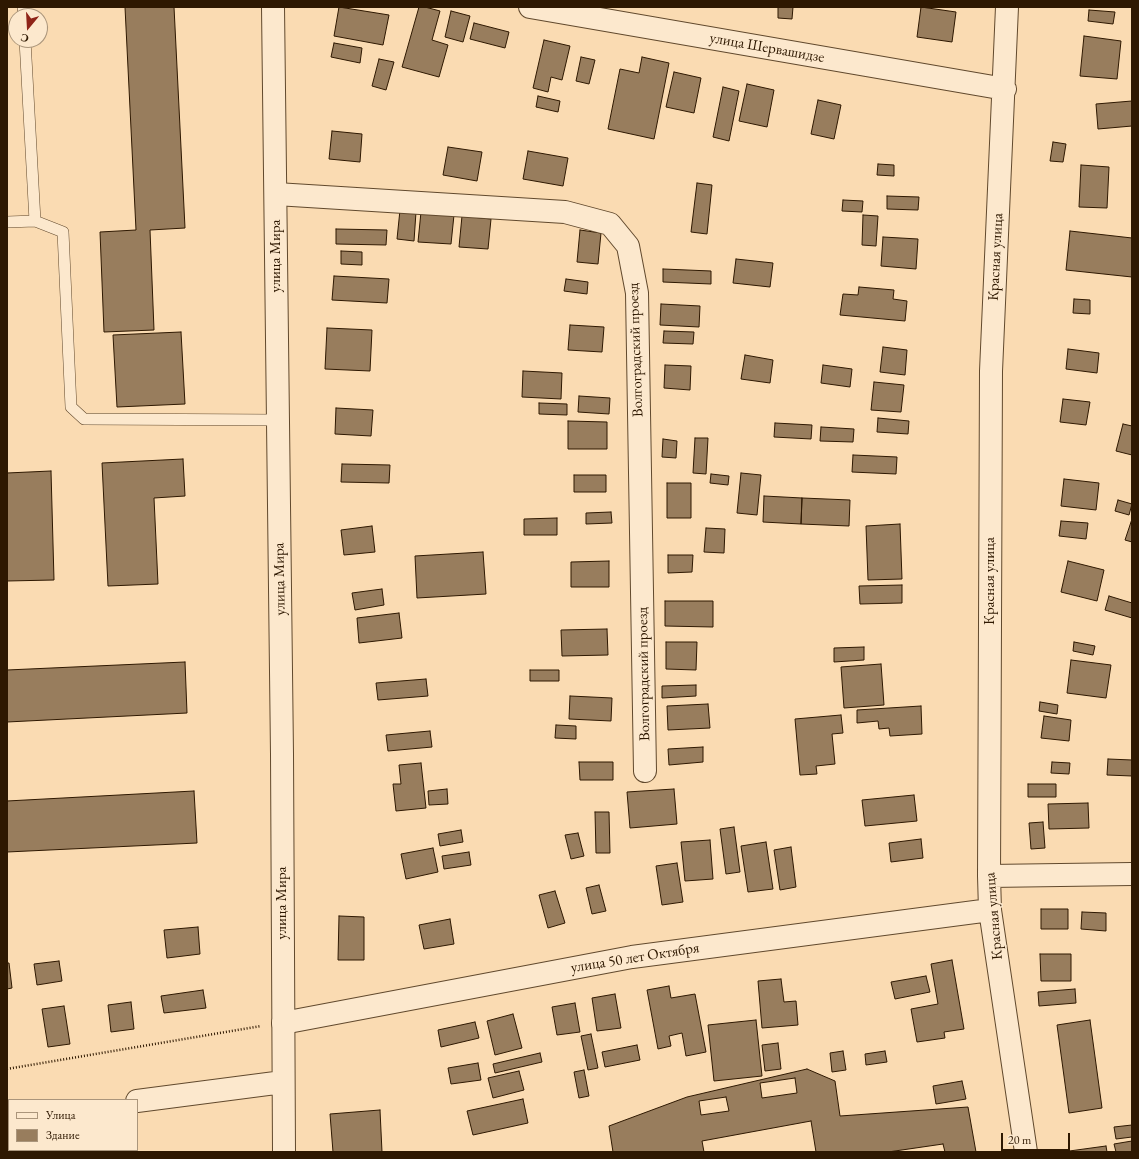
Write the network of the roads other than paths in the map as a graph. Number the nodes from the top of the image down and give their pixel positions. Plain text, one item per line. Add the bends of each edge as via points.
1 (273, 7) edge
2 (530, 7) edge
3 (1008, 7) edge
4 (25, 48) edge
5 (1005, 89) junction
6 (276, 194) junction
7 (35, 221) junction
8 (7, 222) edge
9 (277, 420) junction
10 (646, 771) dead end
11 (1132, 874) edge
12 (989, 876) junction
13 (990, 910) junction
14 (283, 1023) junction
15 (283, 1082) junction
16 (138, 1101) edge
17 (284, 1152) edge
18 (1026, 1152) edge

1 - 6 street, улица Мира
2 - 5 street, улица Шервашидзе
3 - 5 street, Красная улица
4 - 7 lane
5 - 12 street, Красная улица via 990,371
6 - 9 street, улица Мира
6 - 10 street, Волгоградский проезд via 565,212 610,224 628,246 637,293
7 - 8 lane
7 - 9 lane via 63,232 71,407 84,418
9 - 14 street, улица Мира
11 - 12 street
12 - 13 street, Красная улица
13 - 14 street, улица 50 лет Октября via 632,957
13 - 18 street, Красная улица
14 - 15 street, улица Мира
15 - 16 street
15 - 17 street, улица Мира

